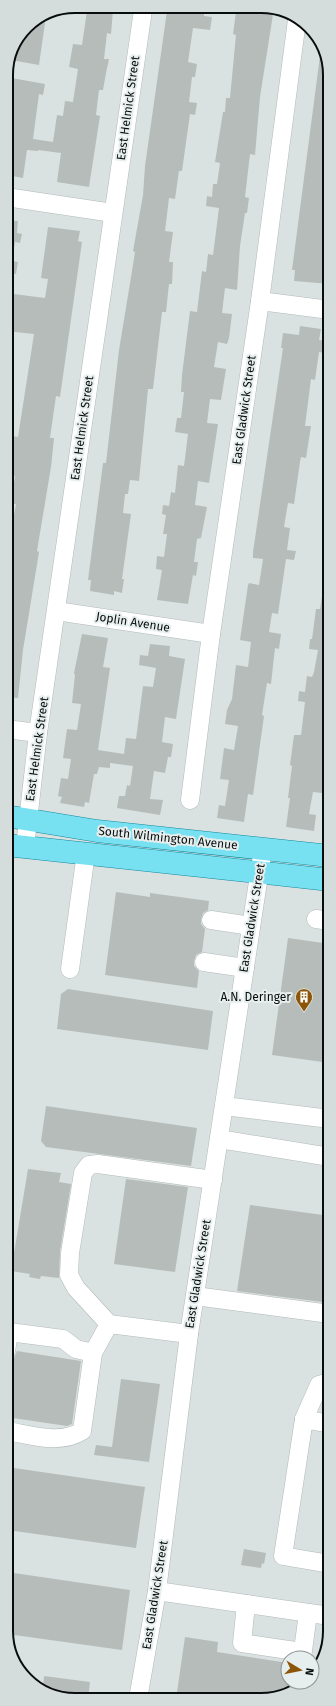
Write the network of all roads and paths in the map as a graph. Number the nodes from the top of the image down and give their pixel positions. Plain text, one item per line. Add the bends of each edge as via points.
1 (142, 13) edge
2 (296, 24) edge
3 (13, 198) edge
4 (113, 213) junction
5 (260, 302) junction
6 (323, 309) edge
7 (56, 611) junction
8 (211, 634) junction
9 (13, 730) edge
10 (38, 734) junction
11 (190, 800) dead end
12 (13, 817) edge
13 (28, 818) junction
14 (16, 846) edge
15 (263, 849) junction
16 (86, 853) junction
17 (323, 855) edge
18 (259, 873) junction
19 (323, 879) edge
20 (211, 920) dead end
21 (251, 926) junction
22 (204, 962) dead end
23 (245, 968) junction
24 (70, 969) dead end
25 (224, 1106) junction
26 (323, 1118) edge
27 (219, 1139) junction
28 (323, 1156) edge
29 (212, 1180) junction
30 (195, 1296) junction
31 (323, 1313) edge
32 (109, 1324) junction
33 (13, 1333) edge
34 (189, 1334) junction
35 (93, 1353) junction
36 (323, 1384) edge
37 (304, 1419) junction
38 (323, 1423) edge
39 (13, 1433) edge
40 (323, 1563) edge
41 (157, 1591) junction
42 (246, 1604) junction
43 (308, 1613) junction
44 (323, 1615) edge
45 (303, 1650) edge
46 (280, 1651) edge
47 (139, 1693) edge

1 - 4 street, East Helmick Street
2 - 5 street, East Gladwick Street
3 - 4 street
4 - 7 street, East Helmick Street
5 - 6 street
5 - 8 street, East Gladwick Street
7 - 8 street, Joplin Avenue
7 - 10 street, East Helmick Street
8 - 11 street, East Gladwick Street
9 - 10 street
10 - 13 street, East Helmick Street
12 - 13 main road, South Wilmington Avenue
13 - 14 street, East Helmick Street
13 - 15 main road, South Wilmington Avenue via 98,831
14 - 16 main road, South Wilmington Avenue
15 - 17 main road, South Wilmington Avenue
15 - 18 street, East Gladwick Street
16 - 18 main road, South Wilmington Avenue
16 - 24 street
18 - 19 main road, South Wilmington Avenue
18 - 21 street, East Gladwick Street
20 - 21 street
21 - 23 street, East Gladwick Street
22 - 23 street
23 - 25 street, East Gladwick Street
25 - 26 street
25 - 27 street, East Gladwick Street
27 - 28 street
27 - 29 street, East Gladwick Street
29 - 30 street, East Gladwick Street
29 - 32 street via 89,1164 83,1173 70,1253 70,1275 76,1288
30 - 31 street
30 - 34 street, East Gladwick Street
32 - 34 street
32 - 35 street
33 - 35 street via 62,1339 76,1349
34 - 41 street, East Gladwick Street
35 - 39 street via 82,1432 72,1438 60,1439
36 - 37 street via 320,1385
37 - 38 street
37 - 40 street via 283,1556
41 - 42 street
41 - 47 street, East Gladwick Street
42 - 43 street
42 - 46 street via 242,1643
43 - 44 street
43 - 45 street

